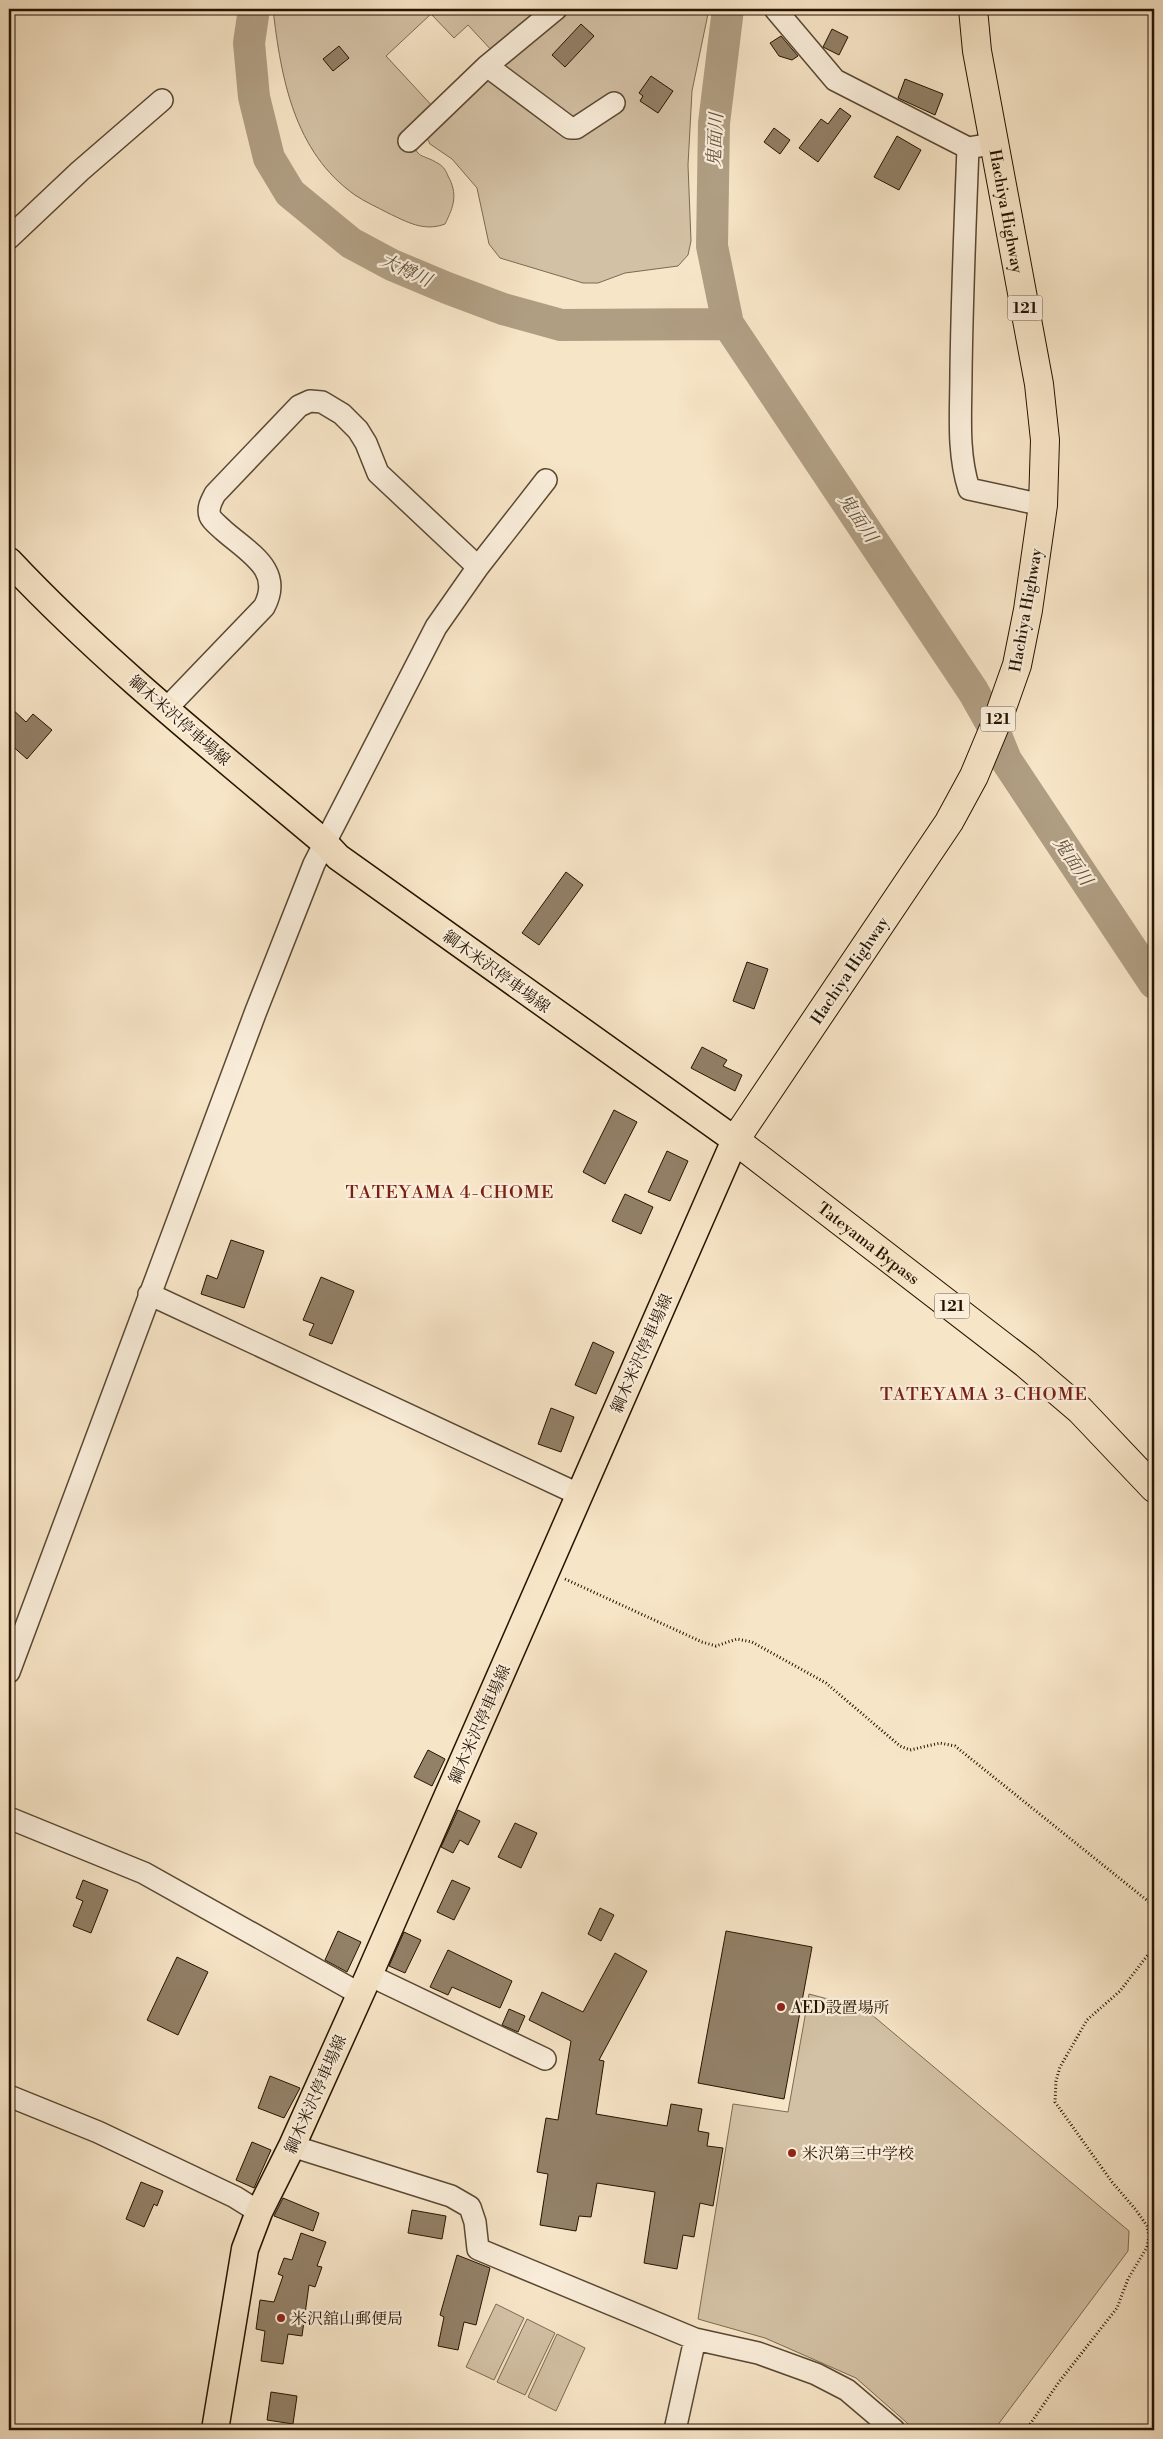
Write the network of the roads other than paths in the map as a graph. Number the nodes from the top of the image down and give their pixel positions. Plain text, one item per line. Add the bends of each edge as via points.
1 (556, 9) edge
2 (776, 9) edge
3 (972, 9) edge
4 (487, 66) junction
5 (162, 100) dead end
6 (614, 103) dead end
7 (410, 141) dead end
8 (995, 143) junction
9 (968, 148) junction
10 (9, 238) edge
11 (546, 480) dead end
12 (1042, 505) junction
13 (9, 561) edge
14 (478, 566) junction
15 (166, 710) junction
16 (325, 843) junction
17 (735, 1140) junction
18 (150, 1294) junction
19 (1154, 1488) edge
20 (578, 1494) junction
21 (9, 1672) edge
22 (9, 1818) edge
23 (365, 1984) junction
24 (545, 2060) dead end
25 (9, 2096) edge
26 (292, 2146) junction
27 (259, 2212) junction
28 (695, 2339) junction
29 (215, 2430) edge
30 (676, 2430) edge
31 (894, 2430) edge

1 - 4 street
2 - 9 street via 835,80
3 - 8 highway, Hachiya Highway / 121
4 - 6 street via 570,128 576,128
4 - 7 street
5 - 10 street
8 - 9 street
8 - 12 highway, Hachiya Highway / 121 via 1039,384 1045,440
9 - 12 street via 961,431 966,477 969,489
11 - 14 street
12 - 17 highway, Hachiya Highway / 121 via 1017,665 974,776 949,822
13 - 15 main road, 綱木米沢停車場線
14 - 15 street via 378,473 366,443 342,414 322,402 299,406 215,494 209,507 210,516 218,525 269,573 270,597
14 - 16 street via 436,627
15 - 16 main road, 綱木米沢停車場線
16 - 17 main road, 綱木米沢停車場線 via 391,895
16 - 18 street via 256,1011
17 - 19 highway, Tateyama Bypass / 121 via 1026,1364 1080,1410
17 - 20 main road, 綱木米沢停車場線
18 - 20 street
18 - 21 street
20 - 23 main road, 綱木米沢停車場線
22 - 23 street via 144,1873
23 - 24 street
23 - 26 main road, 綱木米沢停車場線
25 - 27 street via 98,2132 235,2197
26 - 27 main road, 綱木米沢停車場線
26 - 28 street via 451,2196 470,2207 478,2249
27 - 29 main road, 綱木米沢停車場線 via 245,2249
28 - 30 street
28 - 31 street via 758,2353 816,2374 847,2390

